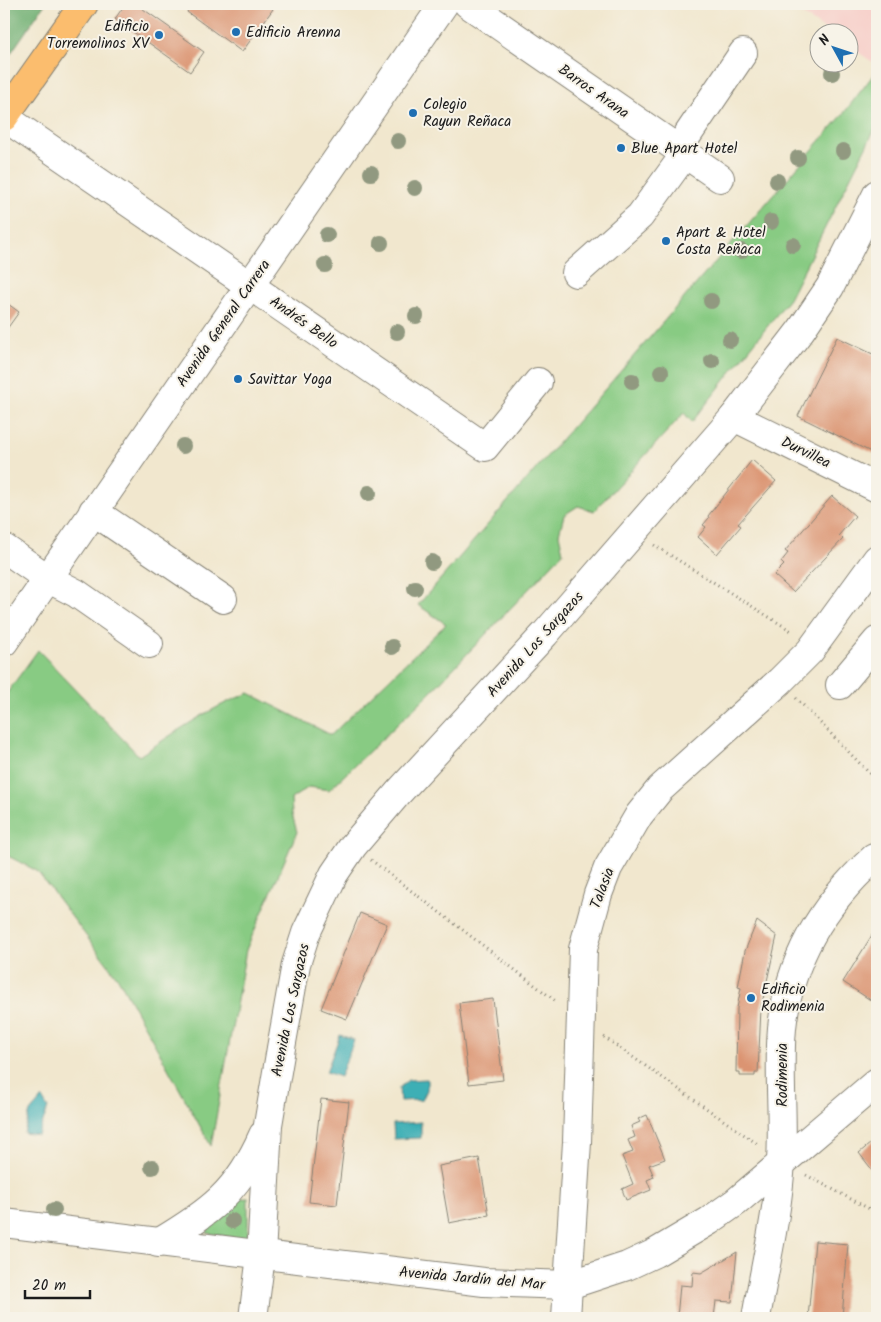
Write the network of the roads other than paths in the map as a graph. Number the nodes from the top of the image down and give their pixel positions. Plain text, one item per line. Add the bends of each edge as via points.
1 (84, 4) edge
2 (444, 4) edge
3 (468, 4) edge
4 (743, 53) dead end
5 (4, 117) edge
6 (682, 151) junction
7 (720, 178) dead end
8 (877, 194) edge
9 (576, 272) dead end
10 (250, 284) junction
11 (538, 382) dead end
12 (734, 417) junction
13 (877, 488) edge
14 (93, 511) junction
15 (4, 548) edge
16 (877, 559) edge
17 (47, 578) junction
18 (223, 599) dead end
19 (877, 641) edge
20 (4, 642) edge
21 (149, 644) dead end
22 (840, 685) dead end
23 (874, 858) dead end
24 (877, 1082) edge
25 (268, 1125) junction
26 (781, 1161) junction
27 (4, 1227) edge
28 (158, 1243) junction
29 (261, 1256) junction
30 (569, 1285) junction
31 (253, 1318) edge
32 (566, 1318) edge
33 (756, 1318) edge

1 - 5 main road
2 - 10 street, Avenida General Carrera
3 - 6 street, Barros Arana
4 - 6 street
5 - 10 street, Andrés Bello
6 - 7 street, Barros Arana
6 - 9 street via 640,216
8 - 12 street, Avenida Los Sargazos via 830,287
10 - 11 street, Andrés Bello via 485,448
10 - 14 street, Avenida General Carrera
12 - 13 street, Durvillea
12 - 25 street, Avenida Los Sargazos via 353,846 318,903 296,964
14 - 17 street, Avenida General Carrera
14 - 18 street
15 - 17 street
16 - 30 street, Talasia via 810,651 660,789 622,842 598,894 583,949
17 - 20 street, Avenida General Carrera
17 - 21 street via 76,592
19 - 22 street
23 - 26 street, Rodimenia via 854,876 820,918 791,984 782,1029
24 - 26 street, Avenida Jardín del Mar
25 - 28 street, Avenida Los Sargazos via 250,1163 235,1185 194,1220
25 - 29 street, Avenida Los Sargazos
26 - 30 street, Avenida Jardín del Mar via 736,1202 682,1239 627,1266
26 - 33 street, Rodimenia
27 - 28 street, Avenida Jardín del Mar
28 - 29 street, Avenida Jardín del Mar
29 - 30 street, Avenida Jardín del Mar via 484,1282
29 - 31 street, Avenida Los Sargazos
30 - 32 street, Talasia

